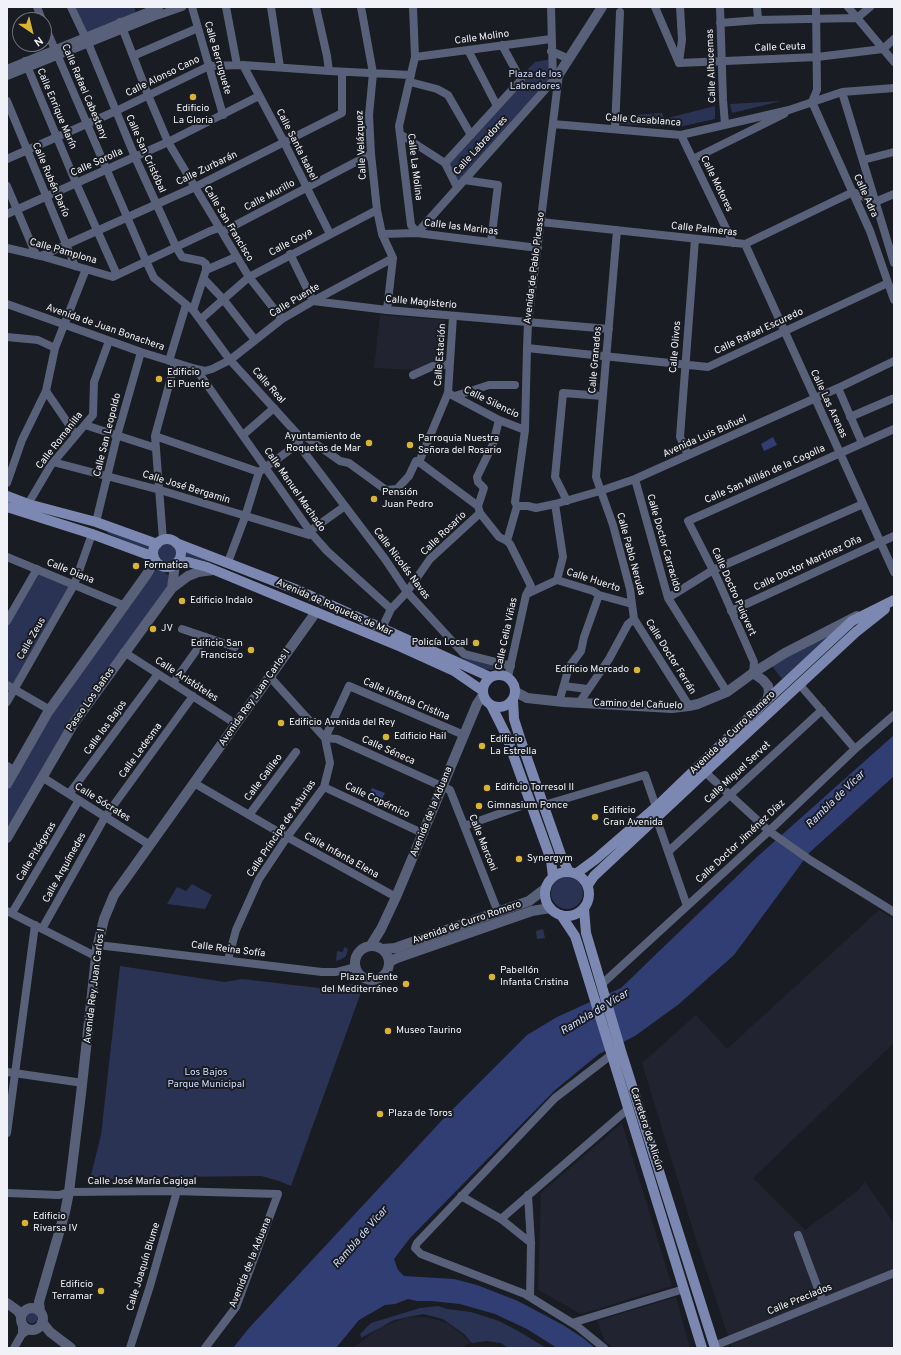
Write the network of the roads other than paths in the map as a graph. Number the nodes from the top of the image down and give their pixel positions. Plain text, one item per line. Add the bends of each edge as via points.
1 (71, 7) edge
2 (159, 7) edge
3 (182, 7) edge
4 (192, 7) edge
5 (226, 7) edge
6 (270, 7) edge
7 (316, 7) edge
8 (362, 7) edge
9 (413, 7) edge
10 (551, 7) edge
11 (602, 7) edge
12 (656, 7) edge
13 (680, 7) edge
14 (720, 7) edge
15 (757, 7) edge
16 (816, 7) edge
17 (848, 7) edge
18 (870, 7) edge
19 (620, 12) dead end
20 (857, 18) junction
21 (817, 19) junction
22 (758, 20) junction
23 (720, 23) junction
24 (121, 26) junction
25 (198, 28) junction
26 (551, 39) junction
27 (894, 39) edge
28 (86, 40) junction
29 (52, 43) edge
30 (502, 45) junction
31 (882, 48) junction
32 (468, 50) junction
33 (552, 51) junction
34 (56, 52) junction
35 (133, 56) junction
36 (415, 57) junction
37 (817, 57) junction
38 (569, 59) junction
39 (721, 60) junction
40 (894, 62) edge
41 (679, 63) junction
42 (27, 64) junction
43 (240, 65) junction
44 (209, 66) junction
45 (280, 67) junction
46 (7, 68) edge
47 (329, 71) junction
48 (342, 72) junction
49 (373, 73) junction
50 (7, 76) edge
51 (556, 77) junction
52 (410, 78) junction
53 (894, 88) edge
54 (842, 92) junction
55 (148, 96) junction
56 (259, 96) junction
57 (7, 101) edge
58 (812, 102) junction
59 (497, 106) junction
60 (801, 106) junction
61 (116, 111) junction
62 (222, 115) junction
63 (87, 124) junction
64 (553, 124) junction
65 (725, 124) junction
66 (615, 129) junction
67 (400, 134) junction
68 (471, 135) junction
69 (681, 135) junction
70 (57, 137) junction
71 (168, 142) junction
72 (284, 142) junction
73 (28, 150) junction
74 (894, 152) edge
75 (371, 154) junction
76 (135, 157) junction
77 (7, 159) edge
78 (693, 159) junction
79 (863, 160) junction
80 (445, 163) junction
81 (106, 169) junction
82 (464, 180) junction
83 (76, 183) junction
84 (7, 186) edge
85 (195, 187) junction
86 (457, 187) junction
87 (307, 188) junction
88 (853, 192) junction
89 (894, 194) edge
90 (46, 196) junction
91 (875, 202) junction
92 (157, 204) junction
93 (17, 209) junction
94 (377, 210) junction
95 (7, 214) edge
96 (127, 218) junction
97 (541, 222) junction
98 (221, 230) junction
99 (617, 230) junction
100 (97, 231) junction
101 (417, 232) junction
102 (330, 234) junction
103 (382, 234) junction
104 (696, 239) junction
105 (492, 242) junction
106 (733, 243) junction
107 (745, 244) junction
108 (66, 245) junction
109 (176, 247) junction
110 (7, 248) edge
111 (538, 248) junction
112 (290, 254) junction
113 (38, 255) junction
114 (236, 256) junction
115 (393, 258) junction
116 (146, 261) junction
117 (894, 263) edge
118 (75, 266) junction
119 (86, 269) junction
120 (206, 270) junction
121 (115, 276) junction
122 (249, 277) junction
123 (154, 278) joint
124 (204, 279) junction
125 (888, 283) junction
126 (223, 299) junction
127 (894, 300) edge
128 (313, 301) junction
129 (7, 304) edge
130 (186, 305) junction
131 (193, 310) junction
132 (388, 310) junction
133 (453, 316) junction
134 (201, 319) junction
135 (282, 320) junction
136 (528, 323) junction
137 (64, 325) junction
138 (609, 329) junction
139 (784, 332) junction
140 (7, 337) edge
141 (255, 340) junction
142 (109, 341) junction
143 (54, 348) junction
144 (527, 348) junction
145 (141, 352) junction
146 (607, 356) junction
147 (230, 360) junction
148 (894, 361) edge
149 (172, 362) junction
150 (450, 364) junction
151 (685, 364) junction
152 (196, 370) junction
153 (413, 375) dead end
154 (515, 385) dead end
155 (838, 388) junction
156 (46, 391) junction
157 (452, 394) junction
158 (603, 396) junction
159 (815, 398) junction
160 (892, 399) dead end
161 (274, 408) junction
162 (850, 417) junction
163 (499, 420) junction
164 (85, 425) junction
165 (894, 429) edge
166 (525, 430) junction
167 (76, 435) junction
168 (244, 435) junction
169 (117, 436) junction
170 (155, 436) junction
171 (299, 440) junction
172 (862, 443) junction
173 (156, 448) junction
174 (840, 453) junction
175 (688, 455) junction
176 (10, 461) edge
177 (53, 462) junction
178 (419, 462) junction
179 (349, 463) joint
180 (262, 469) junction
181 (108, 476) junction
182 (634, 479) junction
183 (7, 483) edge
184 (160, 490) junction
185 (600, 491) junction
186 (7, 496) edge
187 (567, 501) junction
188 (28, 504) junction
189 (555, 504) junction
190 (864, 504) junction
191 (345, 506) junction
192 (517, 506) junction
193 (7, 507) edge
194 (479, 510) junction
195 (245, 517) junction
196 (688, 521) joint
197 (96, 522) junction
198 (311, 533) junction
199 (92, 534) junction
200 (894, 536) edge
201 (507, 541) junction
202 (160, 542) junction
203 (880, 542) junction
204 (176, 543) junction
205 (7, 557) edge
206 (154, 558) junction
207 (228, 562) junction
208 (175, 564) junction
209 (37, 569) junction
210 (213, 570) junction
211 (713, 570) junction
212 (894, 572) edge
213 (557, 580) junction
214 (74, 585) junction
215 (172, 588) junction
216 (407, 592) junction
217 (526, 595) junction
218 (599, 595) junction
219 (668, 598) junction
220 (894, 601) edge
221 (632, 604) junction
222 (125, 606) junction
223 (875, 608) junction
224 (392, 609) junction
225 (731, 611) junction
226 (316, 612) junction
227 (634, 619) junction
228 (7, 621) edge
229 (382, 628) junction
230 (182, 629) dead end
231 (206, 638) junction
232 (234, 647) dead end
233 (124, 652) junction
234 (511, 666) junction
235 (753, 673) junction
236 (158, 674) junction
237 (270, 677) junction
238 (490, 677) junction
239 (508, 677) junction
240 (173, 683) junction
241 (800, 685) junction
242 (564, 686) junction
243 (11, 687) edge
244 (587, 689) junction
245 (727, 692) junction
246 (483, 693) junction
247 (193, 696) junction
248 (514, 696) junction
249 (767, 700) junction
250 (7, 702) edge
251 (559, 702) junction
252 (579, 703) junction
253 (491, 705) junction
254 (689, 706) junction
255 (50, 710) junction
256 (822, 710) junction
257 (894, 715) edge
258 (236, 724) junction
259 (464, 735) junction
260 (325, 738) junction
261 (855, 749) junction
262 (296, 752) dead end
263 (11, 768) edge
264 (705, 772) junction
265 (42, 777) junction
266 (194, 783) junction
267 (7, 784) edge
268 (442, 786) junction
269 (324, 787) junction
270 (69, 794) junction
271 (730, 795) junction
272 (79, 800) junction
273 (530, 803) junction
274 (544, 805) junction
275 (656, 812) junction
276 (249, 815) junction
277 (105, 817) junction
278 (464, 826) junction
279 (422, 833) junction
280 (771, 833) junction
281 (287, 837) junction
282 (7, 838) edge
283 (150, 845) junction
284 (669, 851) junction
285 (573, 872) junction
286 (553, 877) junction
287 (588, 885) junction
288 (546, 888) junction
289 (396, 898) junction
290 (687, 906) junction
291 (550, 908) junction
292 (584, 909) junction
293 (10, 912) edge
294 (498, 912) junction
295 (894, 912) edge
296 (561, 915) junction
297 (39, 927) junction
298 (98, 945) junction
299 (378, 947) junction
300 (96, 957) junction
301 (228, 960) junction
302 (389, 962) junction
303 (355, 967) junction
304 (602, 986) junction
305 (616, 1053) junction
306 (11, 1073) edge
307 (83, 1083) junction
308 (628, 1109) junction
309 (7, 1133) edge
310 (177, 1191) junction
311 (69, 1192) junction
312 (7, 1193) edge
313 (278, 1194) joint
314 (528, 1195) junction
315 (461, 1196) junction
316 (501, 1220) junction
317 (798, 1235) dead end
318 (531, 1243) junction
319 (894, 1273) edge
320 (684, 1289) junction
321 (530, 1297) junction
322 (823, 1302) junction
323 (7, 1303) edge
324 (30, 1318) junction
325 (572, 1323) junction
326 (714, 1347) edge
327 (14, 1348) edge
328 (71, 1348) edge
329 (130, 1348) edge
330 (205, 1348) edge
331 (604, 1348) edge
332 (702, 1348) edge

1 - 28 street, Calle San Cristóbal
2 - 24 street
3 - 24 street
4 - 25 street, Calle Berruguete
5 - 43 street, Calle Santa Isabel
6 - 45 street
7 - 47 street via 328,56
8 - 49 street, Calle Velázquez
9 - 36 street, Calle La Molina
10 - 26 street
11 - 38 street, Avenida de Pablo Picasso
12 - 41 street
13 - 41 street via 682,40
14 - 23 street, Calle Alhucemas
15 - 22 street
16 - 21 street
17 - 20 street
18 - 20 street
19 - 66 street
20 - 21 street
20 - 31 street
21 - 22 street
21 - 37 street
22 - 23 street
23 - 39 street, Calle Alhucemas
24 - 28 street
24 - 35 street, Calle San Francisco
25 - 35 street
25 - 44 street, Calle Berruguete
26 - 30 street, Calle Molino
26 - 33 street
27 - 31 street
28 - 34 street
28 - 61 street, Calle San Cristóbal
29 - 34 street, Calle Rafael Cabestany
30 - 32 street, Calle Molino
30 - 59 street via 521,80
31 - 37 street, Calle Ceuta
31 - 40 street
32 - 36 street, Calle Molino
32 - 59 street
33 - 38 street
33 - 51 street
34 - 42 street
34 - 63 street, Calle Rafael Cabestany
35 - 55 street, Calle San Francisco
36 - 52 street, Calle La Molina
37 - 39 street, Calle Ceuta
37 - 58 street via 817,90
38 - 51 street, Avenida de Pablo Picasso
39 - 41 street, Calle Ceuta
39 - 65 street, Calle Alhucemas
42 - 46 street
42 - 50 street
42 - 70 street, Calle Enrique Marín
43 - 44 street, Calle Alonso Cano
43 - 45 street, Calle Alonso Cano
43 - 56 street, Calle Santa Isabel
44 - 55 street, Calle Alonso Cano
44 - 62 street, Calle Berruguete
45 - 47 street, Calle Alonso Cano
47 - 48 street, Calle Alonso Cano
48 - 49 street, Calle Alonso Cano
48 - 72 street, Calle Zurbarán via 342,112
49 - 52 street, Calle Alonso Cano
49 - 75 street, Calle Velázquez via 369,115
51 - 64 street, Avenida de Pablo Picasso
51 - 82 street, Calle Labradores
52 - 67 street, Calle La Molina via 399,126
52 - 68 street, Calle Alonso Cano via 448,95
53 - 54 street, Calle Casablanca
54 - 58 street, Calle Casablanca
54 - 79 street, Calle Adra
55 - 61 street, Calle Alonso Cano
55 - 71 street, Calle San Francisco
56 - 62 street, Calle Sorolla
56 - 72 street, Calle Santa Isabel
57 - 73 street, Calle Rubén Darío
58 - 60 street, Calle Casablanca
58 - 88 street, Calle Adra
59 - 68 street
60 - 65 street, Calle Casablanca
60 - 78 street, Calle Casablanca
61 - 63 street, Calle Alonso Cano
61 - 76 street, Calle San Cristóbal
62 - 71 street, Calle Sorolla
63 - 70 street, Calle Alonso Cano
63 - 81 street, Calle Rafael Cabestany
64 - 66 street, Calle Casablanca
64 - 97 street, Avenida de Pablo Picasso
65 - 69 street, Calle Casablanca
66 - 69 street, Calle Casablanca
67 - 80 street
67 - 101 street, Calle La Molina via 411,226
68 - 80 street
69 - 78 street, Calle Motores
70 - 73 street, Calle Alonso Cano
70 - 83 street, Calle Enrique Marín
71 - 76 street, Calle Sorolla
71 - 85 street, Calle San Francisco
72 - 85 street, Calle Zurbarán
72 - 87 street, Calle Santa Isabel
73 - 77 street, Calle Alonso Cano
73 - 90 street, Calle Rubén Darío
74 - 79 street
75 - 87 street, Calle Murillo
75 - 94 street, Calle Velázquez
76 - 81 street, Calle Sorolla
76 - 92 street, Calle San Cristóbal
78 - 106 street, Calle Motores
79 - 91 street, Calle Adra
80 - 86 street
81 - 83 street, Calle Sorolla
81 - 96 street, Calle Rafael Cabestany
82 - 86 street, Calle Labradores
82 - 105 street via 498,185
83 - 90 street, Calle Sorolla
83 - 100 street, Calle Enrique Marín
84 - 93 street
85 - 92 street, Calle Zurbarán
85 - 98 street, Calle San Francisco
86 - 101 street, Calle Labradores
87 - 98 street, Calle Murillo
87 - 102 street, Calle Santa Isabel
88 - 91 street
88 - 107 street, Calle Palmeras
88 - 125 street, Calle Adra
89 - 91 street
90 - 93 street, Calle Sorolla
90 - 108 street, Calle Rubén Darío
91 - 117 street, Calle Adra
92 - 96 street, Calle Zurbarán
92 - 109 street, Calle San Cristóbal
93 - 95 street, Calle Sorolla
93 - 113 street
94 - 102 street, Calle Goya
94 - 103 street, Calle Velázquez
96 - 100 street, Calle Zurbarán
96 - 116 street, Calle Rafael Cabestany
97 - 99 street, Calle Palmeras
97 - 111 street, Avenida de Pablo Picasso
98 - 109 street, Calle Murillo via 210,231
98 - 114 street, Calle San Francisco
99 - 104 street, Calle Palmeras
99 - 138 street, Calle Granados
100 - 108 street, Calle Zurbarán
100 - 121 street, Calle Enrique Marín
101 - 103 street, Calle las Marinas
101 - 105 street, Calle las Marinas
102 - 112 street, Calle Goya
103 - 115 street, Calle Velázquez
104 - 106 street, Calle Palmeras
104 - 151 street, Calle Olivos
105 - 111 street, Calle las Marinas
106 - 107 street, Calle Palmeras
107 - 139 street, Calle Las Arenas
108 - 113 street, Calle Zurbarán
108 - 118 street, Calle Rubén Darío
109 - 116 street, Calle Murillo
109 - 120 street, Calle San Cristóbal via 182,257 206,264
110 - 113 street, Calle Pamplona
111 - 136 street, Avenida de Pablo Picasso
112 - 122 street, Calle Goya
112 - 128 street
113 - 118 street, Calle Pamplona
114 - 120 street
114 - 122 street, Calle San Francisco
115 - 128 street, Calle Puente
115 - 132 street
116 - 121 street, Calle Murillo
116 - 123 street, Calle Rafael Cabestany
118 - 119 street, Calle Pamplona
119 - 121 street, Calle Pamplona
119 - 137 street
120 - 124 street
122 - 126 street, Calle Goya
122 - 135 street, Calle San Francisco
123 - 130 street, Calle Real
124 - 126 street
124 - 131 street
125 - 127 street, Calle Adra
125 - 139 street, Calle Rafael Escuredo
126 - 134 street, Calle Goya
126 - 141 street
128 - 132 street, Calle Magisterio
128 - 135 street, Calle Puente
129 - 137 street, Avenida de Juan Bonachera
130 - 131 street, Calle Real
130 - 149 street
131 - 134 street, Calle Real
132 - 133 street, Calle Magisterio
133 - 136 street, Calle Magisterio
133 - 150 street, Calle Estación
134 - 147 street, Calle Real
135 - 141 street, Calle Puente
136 - 138 street, Calle Magisterio
136 - 144 street, Avenida de Pablo Picasso
137 - 142 street, Avenida de Juan Bonachera
137 - 143 street
138 - 146 street, Calle Granados
139 - 151 street, Calle Rafael Escuredo via 708,367
139 - 159 street, Calle Las Arenas
140 - 143 street via 38,340
141 - 147 street, Calle Puente
142 - 145 street, Avenida de Juan Bonachera
142 - 164 street, Calle Romanilla via 94,382 93,415
143 - 156 street
144 - 146 street, Calle Rafael Escuredo
144 - 166 street, Avenida de Pablo Picasso
145 - 149 street, Avenida de Juan Bonachera
145 - 169 street, Calle San Leopoldo
146 - 151 street, Calle Rafael Escuredo
146 - 158 street, Calle Granados
147 - 152 street, Calle Puente via 212,369
147 - 161 street, Calle Real
148 - 155 street, Avenida Luis Buñuel
149 - 152 street, Avenida de Juan Bonachera
149 - 170 street
150 - 153 street via 433,366
150 - 157 street, Calle Estación
151 - 175 street, Calle Olivos via 680,437
152 - 168 street, Calle Manuel Machado
154 - 157 street via 489,385
155 - 159 street, Avenida Luis Buñuel
155 - 162 street
156 - 167 street
156 - 176 street
157 - 163 street, Calle Silencio
157 - 178 street, Calle Estación
158 - 185 street, Calle Granados via 596,477
158 - 187 street via 563,393 555,477
159 - 174 street, Calle Las Arenas
159 - 175 street, Avenida Luis Buñuel
160 - 162 street
161 - 168 street
161 - 171 street, Calle Real
162 - 172 street
163 - 166 street, Calle Silencio
163 - 194 street via 493,444 477,477 484,488
164 - 167 street, Calle Romanilla
164 - 169 street
165 - 172 street, Calle San Millán de la Cogolla
166 - 192 street, Avenida de Pablo Picasso via 515,502
167 - 177 street, Calle Romanilla
168 - 180 street, Calle Manuel Machado
169 - 173 street
169 - 181 street, Calle San Leopoldo
170 - 173 street
170 - 180 street
171 - 179 street, Calle Real via 306,437 340,461
171 - 180 street
171 - 191 street, Calle Nicolás Navas
172 - 174 street, Calle San Millán de la Cogolla
173 - 184 street
174 - 190 street, Calle Las Arenas
174 - 196 street, Calle San Millán de la Cogolla
175 - 182 street, Avenida Luis Buñuel
176 - 183 street
177 - 181 street, Calle José Bergamin
177 - 188 street, Calle Romanilla
178 - 179 street, Calle Estación via 416,461 409,476 397,489 386,490
178 - 194 street
180 - 195 street
180 - 198 street, Calle Manuel Machado
181 - 184 street, Calle José Bergamin
181 - 197 street, Calle San Leopoldo
182 - 185 street, Avenida Luis Buñuel
182 - 219 street, Calle Doctor Carracido
184 - 195 street, Calle José Bergamin
184 - 202 street
185 - 187 street, Avenida Luis Buñuel
185 - 221 street, Calle Pablo Neruda via 613,525
186 - 188 main road
187 - 189 street, Avenida Luis Buñuel
188 - 197 main road
189 - 192 street, Avenida Luis Buñuel via 536,508
189 - 213 street via 563,557
190 - 203 street, Calle Las Arenas
190 - 211 street
191 - 198 street
191 - 216 street, Calle Nicolás Navas
192 - 201 street, Avenida de Pablo Picasso
193 - 199 main road
194 - 201 street via 500,537
194 - 216 street, Calle Rosario via 430,559
195 - 198 street, Calle José Bergamin via 309,535
195 - 207 street
196 - 211 street, Calle Doctro Puigvert
197 - 202 main road
198 - 224 street, Calle Manuel Machado via 326,550
199 - 206 main road
199 - 214 street, Calle Zeus
200 - 203 street, Calle Doctor Martínez Oña
201 - 217 street, Calle Celia Viñas via 531,586
202 - 204 main road via 171,540
202 - 206 main road via 153,550
203 - 212 street, Calle Las Arenas
203 - 225 street, Calle Doctor Martínez Oña
204 - 207 main road, Avenida de Roquetas de Mar
204 - 208 main road via 181,555
205 - 209 street, Calle Diana
206 - 208 main road via 163,566
206 - 222 street via 147,574
207 - 229 main road, Avenida de Roquetas de Mar
208 - 210 main road, Avenida de Roquetas de Mar via 188,562
208 - 215 street, Paseo Los Baños
209 - 214 street, Calle Diana
209 - 228 street
210 - 215 street via 188,576
210 - 226 main road, Avenida de Roquetas de Mar
211 - 219 street
211 - 225 street, Calle Doctro Puigvert
213 - 217 street, Calle Huerto
213 - 218 street, Calle Huerto
214 - 222 street, Calle Diana
214 - 243 street, Calle Zeus
215 - 233 street, Paseo Los Baños
216 - 224 street, Calle Rosario
216 - 234 street, Calle Nicolás Navas via 464,654
217 - 234 street, Calle Celia Viñas
218 - 221 street, Calle Huerto
218 - 242 street via 581,651 569,667
219 - 245 street, Calle Doctor Carracido
220 - 223 main road, Avenida de Curro Romero
220 - 241 main road, Avenida de Curro Romero via 856,632
221 - 227 street, Calle Pablo Neruda
222 - 255 street
223 - 235 street, Camino del Cañuelo via 785,653
223 - 249 main road, Avenida de Curro Romero via 852,621
224 - 229 street, Calle Rosario
225 - 235 street, Calle Doctro Puigvert via 754,662
226 - 237 street, Avenida Rey Juan Carlos I
226 - 246 main road, Avenida de Roquetas de Mar via 454,672
227 - 244 street via 628,624 609,659
227 - 254 street, Calle Doctor Ferrán
229 - 238 main road, Avenida de Roquetas de Mar
230 - 231 street
231 - 232 street
231 - 240 street
233 - 236 street, Calle Aristóteles
233 - 265 street, Paseo Los Baños via 74,723
234 - 239 street, Calle Celia Viñas
235 - 245 street, Camino del Cañuelo
235 - 249 street via 768,686 770,692
236 - 240 street, Calle Aristóteles
236 - 270 street, Calle los Bajos
237 - 258 street, Avenida Rey Juan Carlos I
237 - 260 street
238 - 239 main road
238 - 246 main road via 486,681
239 - 248 main road via 514,684
240 - 247 street, Calle Aristóteles
241 - 256 street
241 - 264 main road, Avenida de Curro Romero
242 - 244 street
242 - 251 street
243 - 250 street, Calle Zeus
243 - 255 street
244 - 252 street
245 - 254 street, Camino del Cañuelo
246 - 253 main road
246 - 259 street, Avenida de la Aduana
247 - 258 street, Calle Aristóteles
247 - 277 street, Calle Ledesma
248 - 251 street, Camino del Cañuelo
248 - 253 main road via 501,708
248 - 274 main road via 514,719
249 - 275 main road, Avenida de Curro Romero
251 - 252 street, Camino del Cañuelo
252 - 254 street, Camino del Cañuelo via 672,708
253 - 273 main road via 506,736
255 - 263 street
256 - 261 street
256 - 271 street, Calle Miguel Servet
257 - 261 street, Calle Doctor Jiménez Díaz
258 - 266 street, Avenida Rey Juan Carlos I
259 - 260 street, Calle Infanta Cristina via 349,686
259 - 268 street, Avenida de la Aduana
260 - 268 street, Calle Séneca via 337,739
260 - 269 street, Calle Príncipe de Asturias via 330,763
261 - 280 street, Calle Doctor Jiménez Díaz
262 - 276 street, Calle Galileo
263 - 267 street
264 - 271 street
264 - 275 main road, Avenida de Curro Romero
265 - 270 street, Calle Sócrates
265 - 282 street, Paseo Los Baños
266 - 276 street, Calle Infanta Elena
266 - 283 street, Avenida Rey Juan Carlos I
268 - 278 street, Calle Marconi via 450,790
268 - 279 street, Avenida de la Aduana
269 - 279 street, Calle Copérnico
269 - 281 street, Calle Príncipe de Asturias
270 - 272 street, Calle Sócrates
271 - 280 street
271 - 284 street, Calle Miguel Servet
272 - 277 street, Calle Sócrates
272 - 293 street, Calle Pitágoras
273 - 278 street
273 - 286 main road via 551,860
274 - 275 street via 645,775
274 - 285 main road via 562,858
275 - 284 street
275 - 285 main road, Avenida de Curro Romero via 596,859
275 - 287 main road, Avenida de Curro Romero
276 - 281 street, Calle Infanta Elena
277 - 283 street, Calle Sócrates
277 - 297 street, Calle Arquímedes
278 - 294 street, Calle Marconi
279 - 289 street, Avenida de la Aduana
280 - 290 street, Calle Doctor Jiménez Díaz
280 - 295 street
281 - 289 street, Calle Infanta Elena
281 - 301 street, Calle Príncipe de Asturias via 259,880 236,930
283 - 298 street, Avenida Rey Juan Carlos I via 114,895 104,919
284 - 290 street
285 - 286 main road via 563,872
285 - 287 main road via 583,878
286 - 288 main road
287 - 292 main road via 589,898
288 - 291 main road via 545,895
288 - 294 street, Avenida de Curro Romero via 529,901
289 - 299 street, Avenida de la Aduana via 381,930
290 - 304 street, Calle Doctor Jiménez Díaz
291 - 296 main road
291 - 302 street, Avenida de Curro Romero via 528,913
292 - 296 main road via 577,914
292 - 304 main road, Carretera de Alicún via 586,933
293 - 297 street
294 - 299 street, Avenida de Curro Romero via 395,948
296 - 305 main road, Carretera de Alicún via 575,936 592,993
297 - 300 street
297 - 306 street
298 - 300 street, Avenida Rey Juan Carlos I
298 - 301 street, Calle Reina Sofía
299 - 302 street via 386,953
299 - 303 street via 366,946 355,957
300 - 307 street, Avenida Rey Juan Carlos I
301 - 303 street, Calle Reina Sofía via 322,972 336,972
302 - 303 street via 385,974 374,980 362,977
304 - 305 main road, Carretera de Alicún
305 - 308 main road, Carretera de Alicún
305 - 315 street via 555,1098
305 - 326 main road, Carretera de Alicún
306 - 307 street
306 - 309 street
307 - 311 street, Avenida Rey Juan Carlos I
308 - 314 street
308 - 320 main road, Carretera de Alicún
310 - 311 street, Calle José María Cagigal
310 - 313 street, Calle José María Cagigal
310 - 329 street, Calle Joaquín Blume
311 - 312 street, Calle José María Cagigal via 59,1195
311 - 324 street, Avenida Rey Juan Carlos I via 65,1212
313 - 330 street, Avenida de la Aduana via 236,1307
314 - 316 street
314 - 318 street
315 - 316 street
315 - 321 street via 416,1243 415,1248 421,1254
316 - 318 street
317 - 322 street
318 - 321 street
319 - 322 street, Calle Preciados
320 - 325 street
320 - 332 main road, Carretera de Alicún
321 - 325 street
322 - 326 street, Calle Preciados
323 - 324 street
324 - 327 street, Avenida Rey Juan Carlos I
324 - 328 street
325 - 331 street

